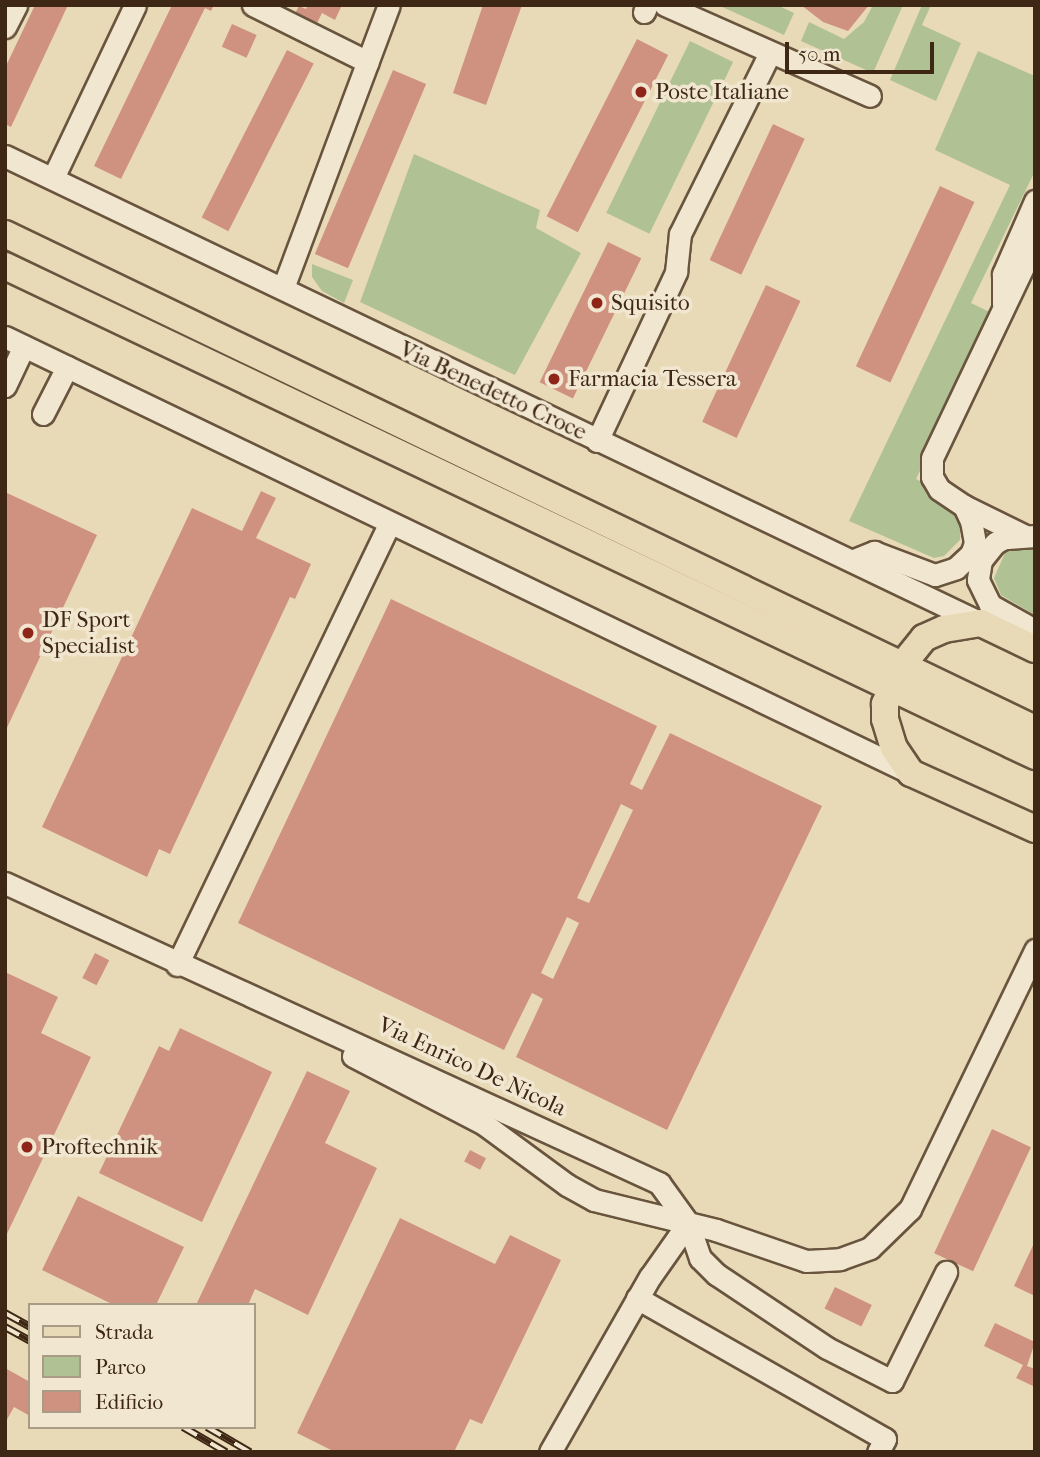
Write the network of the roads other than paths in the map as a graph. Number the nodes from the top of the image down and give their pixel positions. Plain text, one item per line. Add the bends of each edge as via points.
1 (16, 5) edge
2 (135, 5) edge
3 (253, 5) edge
4 (389, 5) edge
5 (665, 5) edge
6 (5, 27) edge
7 (770, 52) junction
8 (368, 62) junction
9 (870, 96) dead end
10 (5, 156) edge
11 (53, 178) junction
12 (1035, 201) edge
13 (5, 234) edge
14 (1032, 256) edge
15 (5, 266) edge
16 (283, 288) junction
17 (1004, 307) junction
18 (15, 342) edge
19 (66, 367) junction
20 (5, 386) edge
21 (43, 414) dead end
22 (597, 441) junction
23 (964, 506) junction
24 (389, 525) junction
25 (1032, 538) edge
26 (853, 560) junction
27 (981, 623) junction
28 (1035, 630) edge
29 (1035, 649) edge
30 (897, 676) junction
31 (1035, 729) edge
32 (1035, 756) edge
33 (911, 773) junction
34 (1029, 829) edge
35 (5, 883) edge
36 (1035, 950) edge
37 (177, 965) junction
38 (215, 982) junction
39 (688, 1223) junction
40 (946, 1272) dead end
41 (637, 1298) junction
42 (881, 1445) edge
43 (550, 1452) edge

1 - 6 street
2 - 11 street
3 - 8 street
4 - 8 street
5 - 7 street
7 - 9 street
7 - 22 street via 680,234 676,272
8 - 16 street
10 - 11 street, Via Benedetto Croce
11 - 16 street, Via Benedetto Croce
12 - 17 street via 1003,274
13 - 30 main road
14 - 17 street
15 - 30 main road
16 - 22 street, Via Benedetto Croce
17 - 23 street via 932,458 932,477 940,489
18 - 19 street
18 - 20 street
19 - 21 street
19 - 24 street
22 - 26 street, Via Benedetto Croce
23 - 25 street
23 - 26 street via 975,543 956,568 921,574 874,552
24 - 33 street
24 - 37 street
25 - 28 street via 1004,538 987,550 978,580 990,606
26 - 27 street, Via Benedetto Croce
27 - 29 main road, Via Benedetto Croce
27 - 30 main road via 944,629 924,638
30 - 31 main road
30 - 32 main road
30 - 33 main road via 885,704 889,735
33 - 34 main road
35 - 37 street, Via Enrico De Nicola
36 - 39 street, Via Enrico De Nicola via 910,1209 878,1241 840,1259 806,1261
37 - 38 street, Via Enrico De Nicola
38 - 39 street, Via Enrico De Nicola via 484,1124 594,1200
38 - 39 street, Via Enrico De Nicola via 348,1038 659,1183
39 - 40 street via 700,1258 716,1274 827,1348 892,1381
39 - 41 street
41 - 42 street
41 - 43 street

